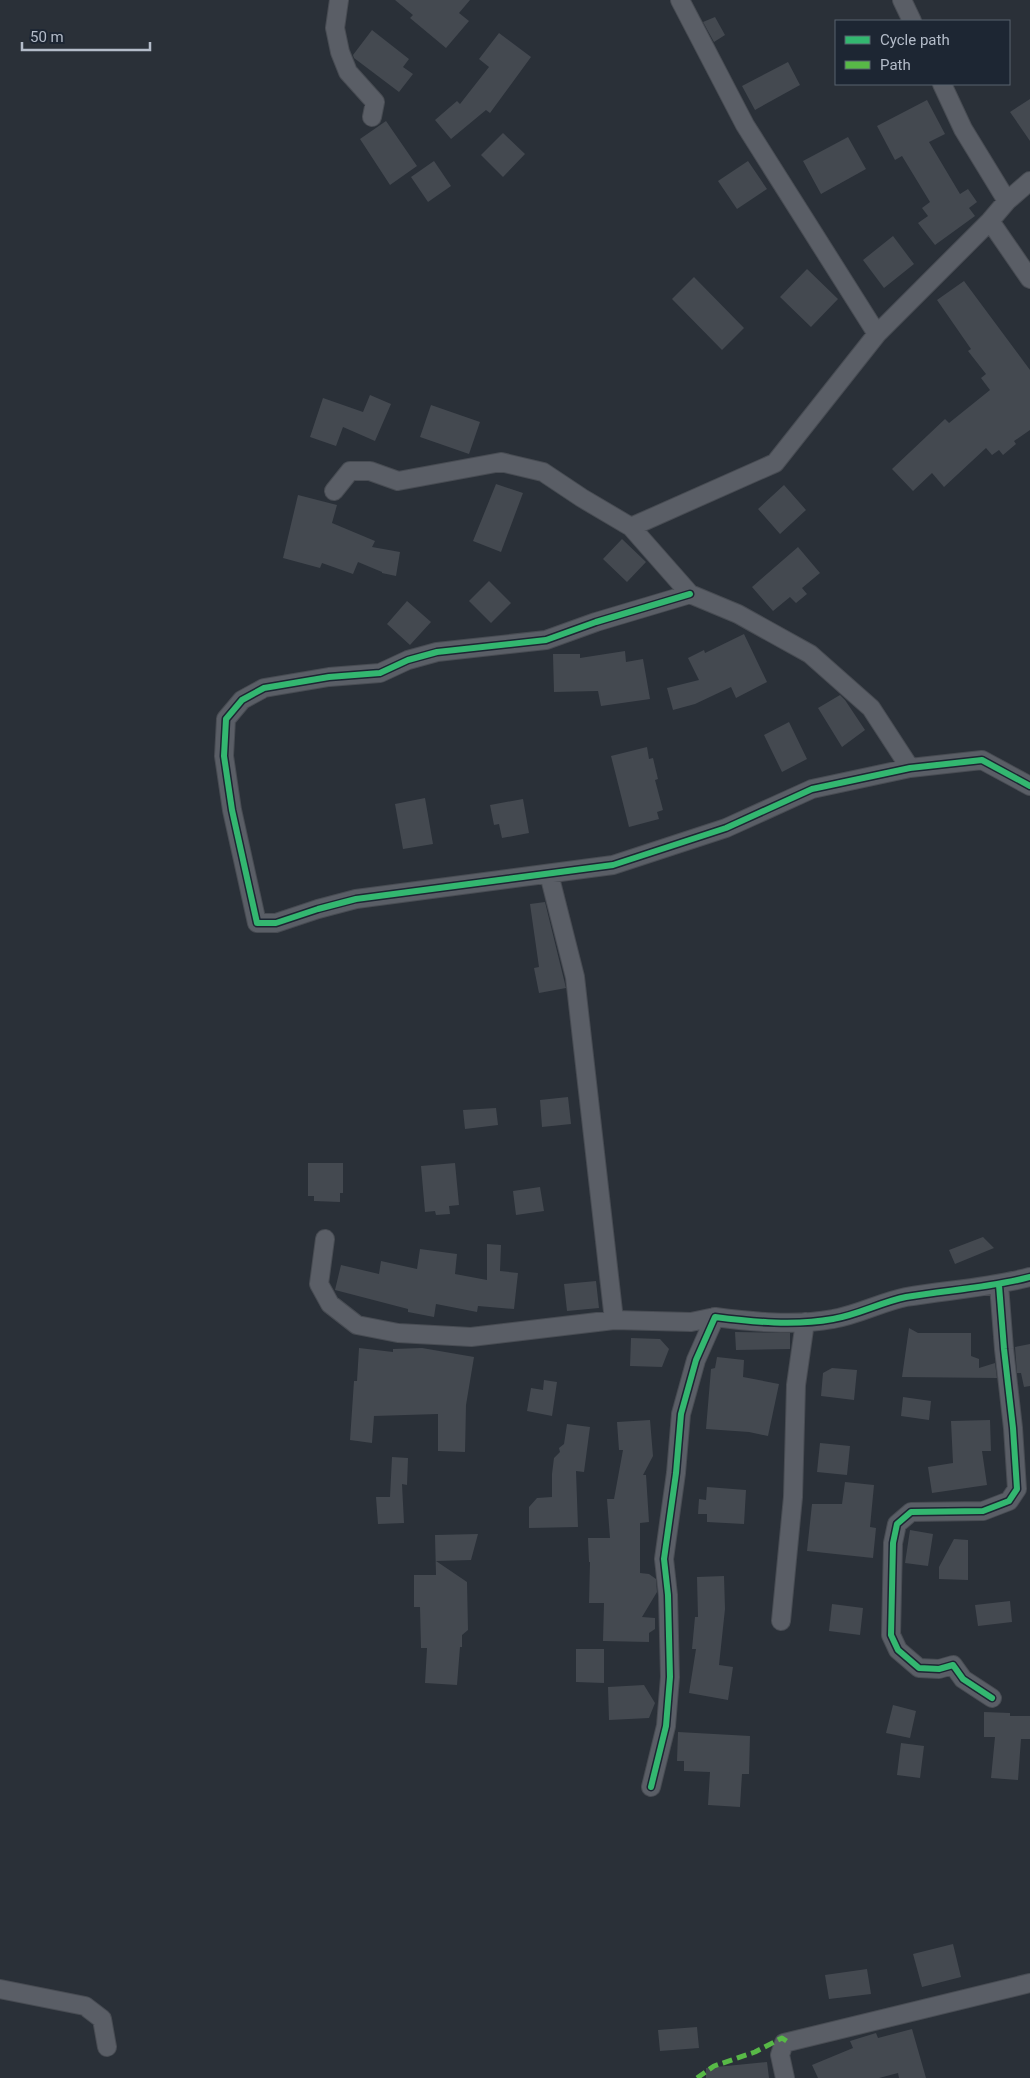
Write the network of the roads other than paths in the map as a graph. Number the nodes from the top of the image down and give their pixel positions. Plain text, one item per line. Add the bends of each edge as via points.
1 (339, 0) edge
2 (680, 0) edge
3 (902, 0) edge
4 (912, 20) edge
5 (942, 85) edge
6 (372, 117) dead end
7 (1030, 181) edge
8 (1007, 201) junction
9 (990, 221) junction
10 (1030, 279) edge
11 (877, 334) junction
12 (334, 491) dead end
13 (631, 526) junction
14 (690, 594) junction
15 (910, 768) junction
16 (1030, 786) edge
17 (549, 874) junction
18 (325, 1239) dead end
19 (1030, 1277) edge
20 (999, 1285) junction
21 (715, 1317) junction
22 (614, 1320) junction
23 (805, 1322) junction
24 (781, 1621) dead end
25 (992, 1698) dead end
26 (651, 1787) dead end
27 (1030, 1983) edge
28 (0, 1989) edge
29 (107, 2047) dead end
30 (785, 2078) edge

1 - 6 street via 335,28 340,52 348,72 375,102
2 - 11 street via 745,126
3 - 4 street
5 - 8 street via 963,129
7 - 8 street
8 - 9 street
9 - 10 street
9 - 11 street
11 - 13 street via 775,463
12 - 13 street via 350,471 370,471 398,481 501,462 543,472
13 - 14 street
14 - 15 street via 738,614 810,654 871,708
14 - 17 street via 546,640 437,652 408,660 380,673 329,677 264,688 242,700 226,719 224,756 232,810 258,923 276,923 356,899
15 - 16 street via 982,760
15 - 17 street via 812,789 726,828 613,865
17 - 22 street via 574,977
18 - 22 street via 319,1284 330,1304 357,1325 398,1333 471,1337
19 - 20 street
20 - 23 street via 904,1298 834,1319
20 - 25 street via 1017,1489 1008,1501 983,1512 911,1512 897,1524 893,1543 890,1635 898,1650 919,1668 939,1669 953,1665 962,1679
21 - 22 street via 691,1322
21 - 23 street via 749,1322
21 - 26 street via 696,1360 681,1414 664,1559 670,1677 666,1726
23 - 24 street via 796,1385 793,1497
27 - 30 street via 784,2043 780,2055
28 - 29 street via 85,2006 102,2019

